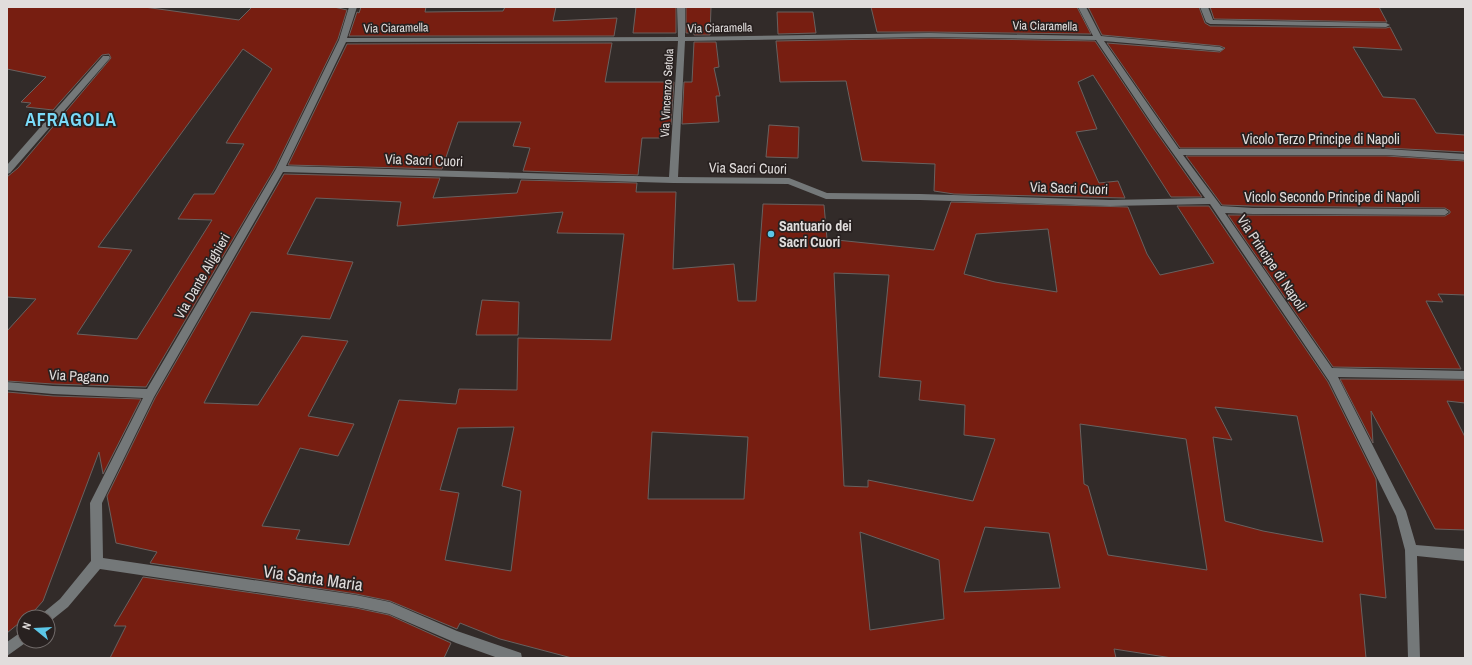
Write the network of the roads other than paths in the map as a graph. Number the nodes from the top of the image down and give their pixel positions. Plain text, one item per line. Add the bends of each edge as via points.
1 (353, 7) edge
2 (681, 7) edge
3 (1082, 7) edge
4 (1204, 7) edge
5 (1386, 25) dead end
6 (1098, 38) junction
7 (682, 39) junction
8 (343, 40) junction
9 (1220, 49) dead end
10 (106, 58) dead end
11 (1178, 152) junction
12 (1465, 157) edge
13 (280, 169) junction
14 (7, 171) edge
15 (673, 180) junction
16 (1216, 205) junction
17 (1445, 212) dead end
18 (1329, 372) junction
19 (1465, 375) edge
20 (7, 386) edge
21 (150, 394) junction
22 (1411, 550) junction
23 (1465, 555) edge
24 (96, 563) junction
25 (56, 610) edge
26 (16, 643) edge
27 (7, 650) edge
28 (516, 658) edge
29 (1414, 658) edge

1 - 8 street, Via Dante Alighieri
2 - 7 street, Via Vincenzo Setola
3 - 6 street, Via Principe di Napoli
4 - 5 street via 1210,22
6 - 7 street, Via Ciaramella via 929,35
6 - 9 street, Via Ciaramella
6 - 11 street, Via Principe di Napoli
7 - 8 street, Via Ciaramella
7 - 15 street, Via Vincenzo Setola
8 - 13 street, Via Dante Alighieri
10 - 14 street
11 - 12 street, Vicolo Terzo Principe di Napoli via 1386,152
11 - 16 street, Via Principe di Napoli
13 - 15 street, Via Sacri Cuori
13 - 21 street, Via Dante Alighieri
15 - 16 street, Via Sacri Cuori via 789,181 826,196
16 - 17 street, Vicolo Secondo Principe di Napoli via 1253,212
16 - 18 street, Via Principe di Napoli
18 - 19 street
18 - 22 street, Via Principe di Napoli via 1402,515
20 - 21 street, Via Pagano
21 - 24 street, Via Dante Alighieri via 96,503
22 - 23 street
22 - 29 street, Via Principe di Napoli
24 - 25 street
24 - 28 street, Via Santa Maria via 390,608 456,638
26 - 27 street

